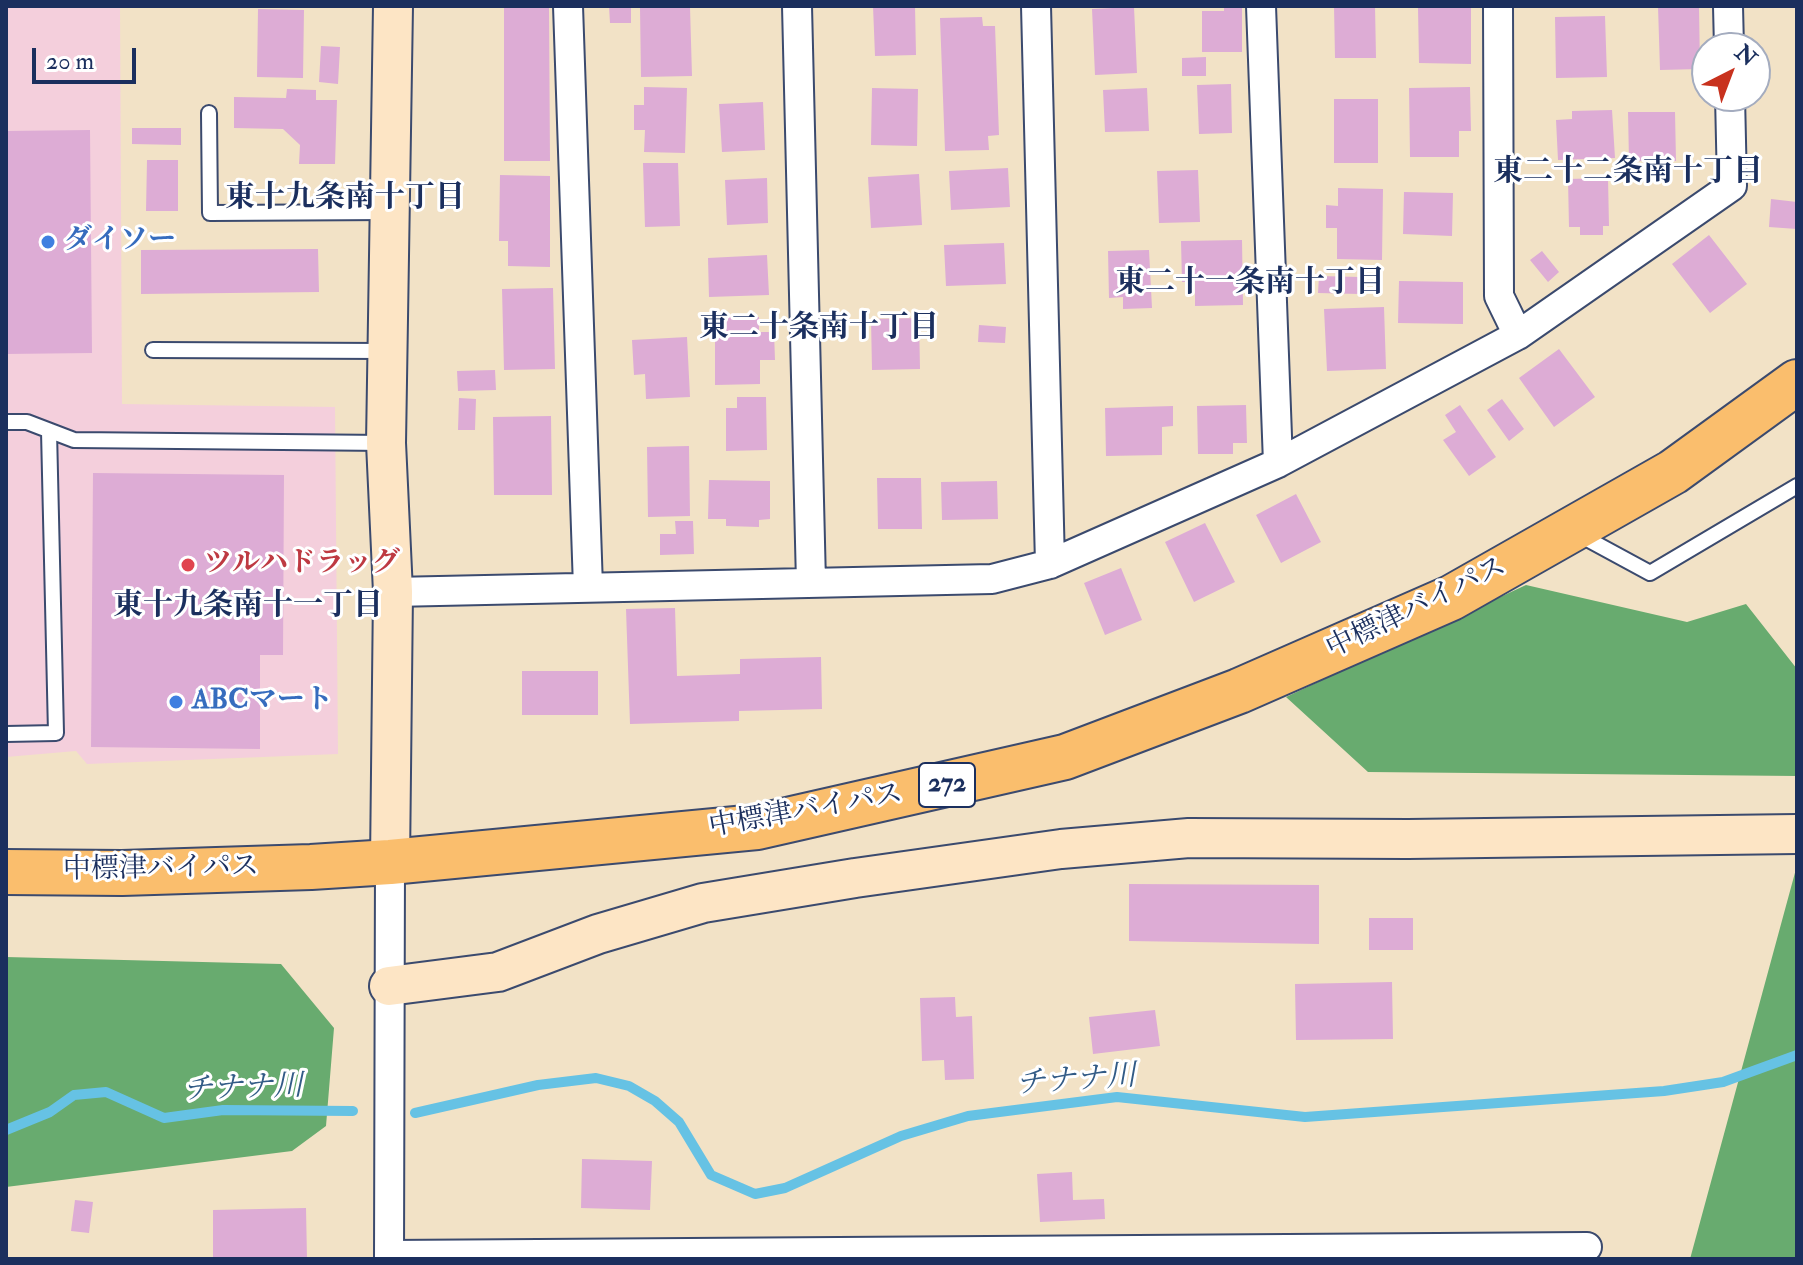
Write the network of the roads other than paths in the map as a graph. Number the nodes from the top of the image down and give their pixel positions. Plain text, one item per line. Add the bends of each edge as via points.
1 (393, 6) edge
2 (568, 6) edge
3 (797, 6) edge
4 (1036, 6) edge
5 (1261, 6) edge
6 (1498, 6) edge
7 (1728, 6) edge
8 (1729, 32) edge
9 (1730, 112) edge
10 (209, 113) dead end
11 (390, 212) junction
12 (1518, 335) junction
13 (153, 350) dead end
14 (388, 351) junction
15 (1797, 382) edge
16 (6, 422) edge
17 (49, 431) junction
18 (386, 443) junction
19 (1278, 463) junction
20 (1797, 486) edge
21 (1571, 530) junction
22 (1050, 564) junction
23 (811, 583) junction
24 (588, 587) junction
25 (393, 592) junction
26 (6, 734) edge
27 (1797, 834) edge
28 (390, 862) junction
29 (6, 872) edge
30 (389, 986) junction
31 (1587, 1247) dead end
32 (389, 1257) edge

1 - 11 street
2 - 24 street
3 - 23 street
4 - 22 street
5 - 19 street
6 - 12 street via 1499,296
7 - 8 street
9 - 12 street via 1732,186
10 - 11 lane via 210,213
11 - 14 street
12 - 19 street
13 - 14 lane
14 - 18 street
15 - 21 highway, 中標津バイパス / 272 via 1673,472
16 - 17 lane via 27,422
17 - 18 lane via 74,440
17 - 26 lane via 56,733
18 - 25 street
19 - 22 street
20 - 21 lane via 1650,573
21 - 28 highway, 中標津バイパス / 272 via 1437,604 1239,691 1065,757 757,827
22 - 23 street via 992,579
23 - 24 street
24 - 25 street
25 - 28 street
27 - 30 street via 1189,838 1061,849 703,903 598,934 498,972
28 - 29 highway, 中標津バイパス / 272
28 - 30 street
30 - 32 street
31 - 32 street

